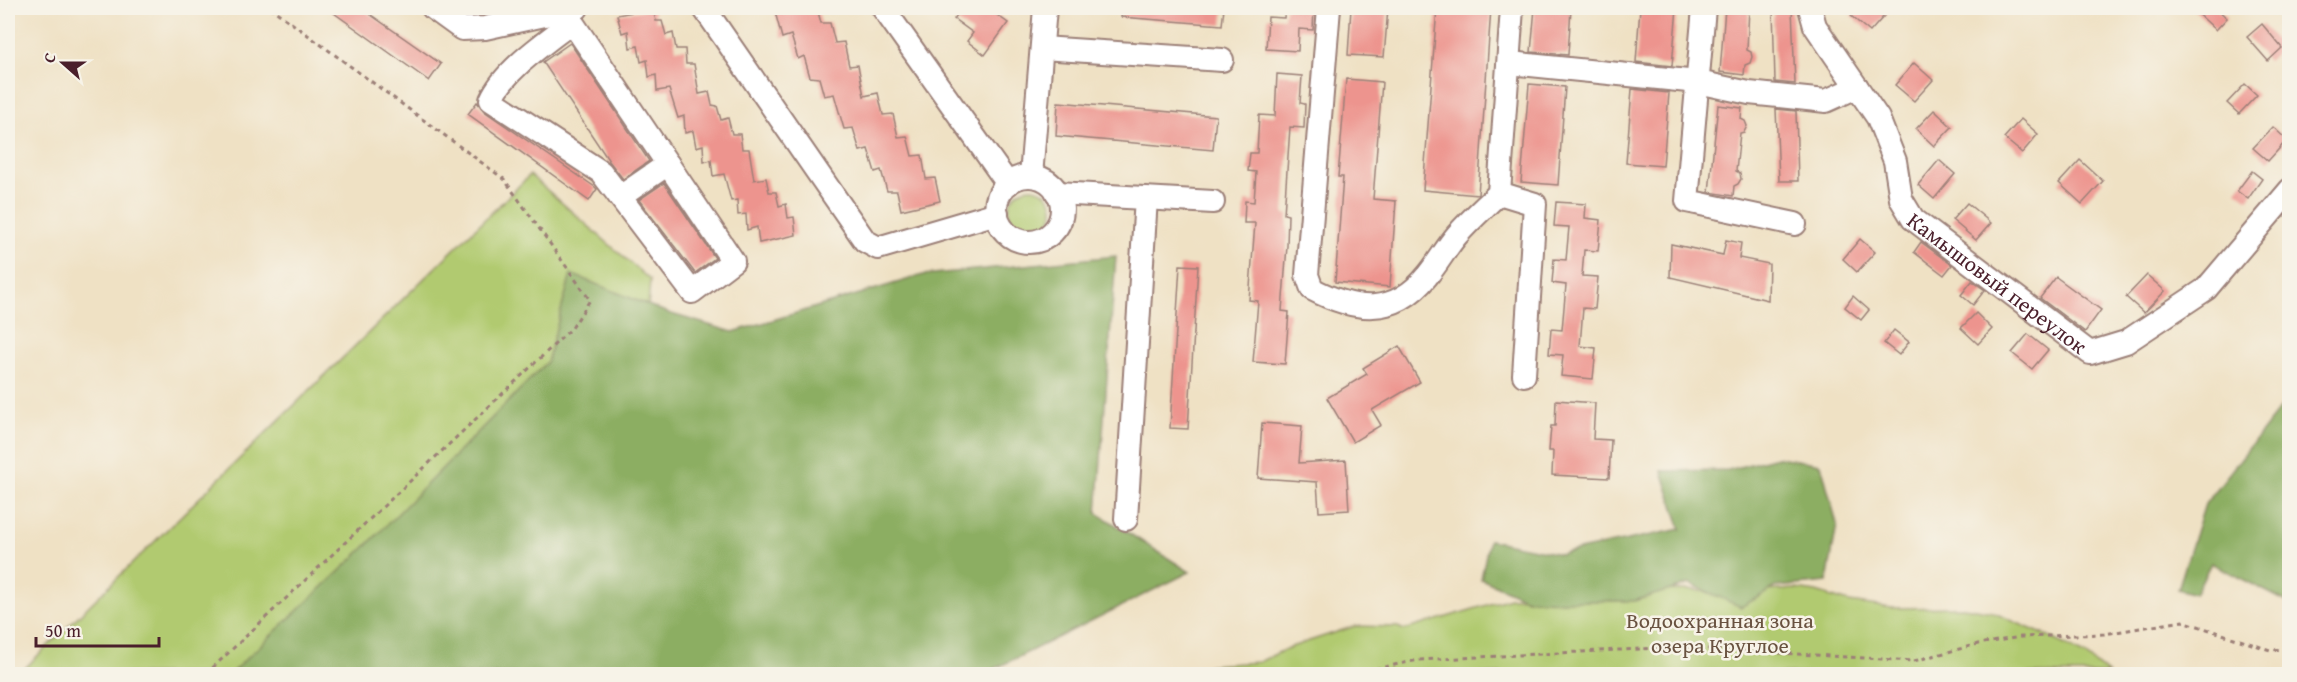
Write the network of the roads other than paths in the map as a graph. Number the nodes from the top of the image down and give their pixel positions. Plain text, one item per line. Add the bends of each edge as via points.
1 (433, 8) edge
2 (704, 8) edge
3 (883, 8) edge
4 (1045, 8) edge
5 (1329, 8) edge
6 (1512, 8) edge
7 (1704, 8) edge
8 (1810, 8) edge
9 (571, 13) edge
10 (1042, 48) junction
11 (1222, 60) dead end
12 (1509, 63) junction
13 (1698, 82) junction
14 (1857, 87) junction
15 (668, 164) junction
16 (1031, 176) junction
17 (1008, 184) junction
18 (2289, 190) edge
19 (1057, 193) junction
20 (1499, 193) junction
21 (620, 197) junction
22 (1146, 198) junction
23 (1213, 202) dead end
24 (997, 213) junction
25 (1795, 224) dead end
26 (1524, 375) dead end
27 (1126, 519) dead end

1 - 9 street via 462,28
2 - 24 street via 865,241 878,248
3 - 17 street
4 - 10 street
5 - 20 street via 1307,275 1312,289 1365,308 1401,300
6 - 12 street
7 - 13 street
8 - 14 street, Камышовый переулок via 1815,26
9 - 15 street
9 - 21 street via 495,91 491,100 601,172
10 - 11 street
10 - 16 street
12 - 13 street
12 - 20 street
13 - 14 street via 1749,93 1826,101
13 - 25 street via 1687,201
14 - 18 street, Камышовый переулок via 1878,118 1895,161 1901,199 1913,219 2090,353 2126,342 2206,289
15 - 21 street
15 - 21 street via 733,261 692,292
16 - 17 street
16 - 19 street via 1048,183
17 - 24 street via 1001,192
19 - 22 street
19 - 24 street via 1062,211 1060,221 1046,238 1036,242 1015,239 1000,224
20 - 26 street via 1535,204
22 - 23 street
22 - 27 street

